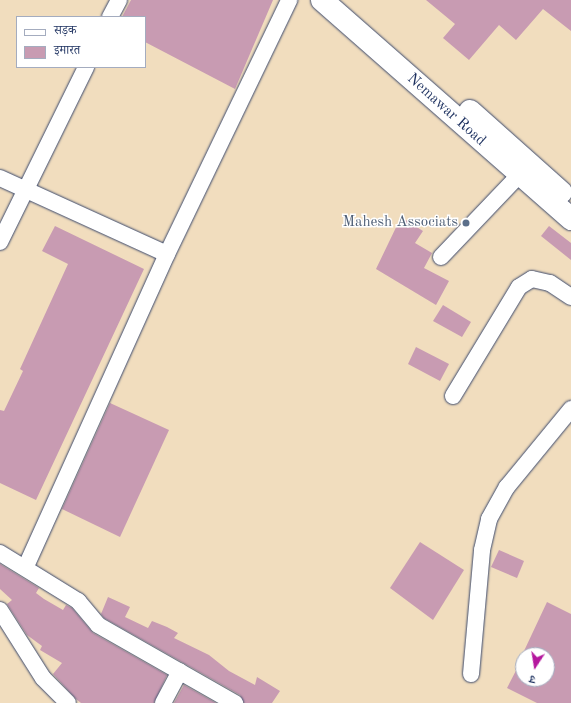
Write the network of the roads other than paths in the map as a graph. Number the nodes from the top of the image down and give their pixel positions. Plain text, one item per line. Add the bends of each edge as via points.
1 (119, 0) edge
2 (289, 0) edge
3 (322, 0) edge
4 (345, 0) edge
5 (111, 16) edge
6 (86, 68) edge
7 (519, 175) junction
8 (0, 178) edge
9 (26, 191) junction
10 (571, 202) edge
11 (571, 219) edge
12 (0, 242) edge
13 (167, 254) junction
14 (441, 257) dead end
15 (571, 297) edge
16 (452, 396) dead end
17 (571, 409) edge
18 (0, 554) edge
19 (26, 567) junction
20 (0, 610) edge
21 (180, 671) junction
22 (471, 674) dead end
23 (68, 703) edge
24 (163, 703) edge
25 (235, 703) edge

1 - 5 street
2 - 13 street
3 - 7 highway, Nemawar Road
4 - 10 highway, Nemawar Road
6 - 9 street
7 - 11 highway, Nemawar Road
7 - 14 street
8 - 9 street
9 - 12 street
9 - 13 street
13 - 19 street
15 - 16 street via 550,283 532,279 519,287
17 - 22 street via 507,487 489,519 482,550
18 - 19 street
19 - 21 street via 78,601 98,625
20 - 23 street via 44,678
21 - 24 street
21 - 25 street

